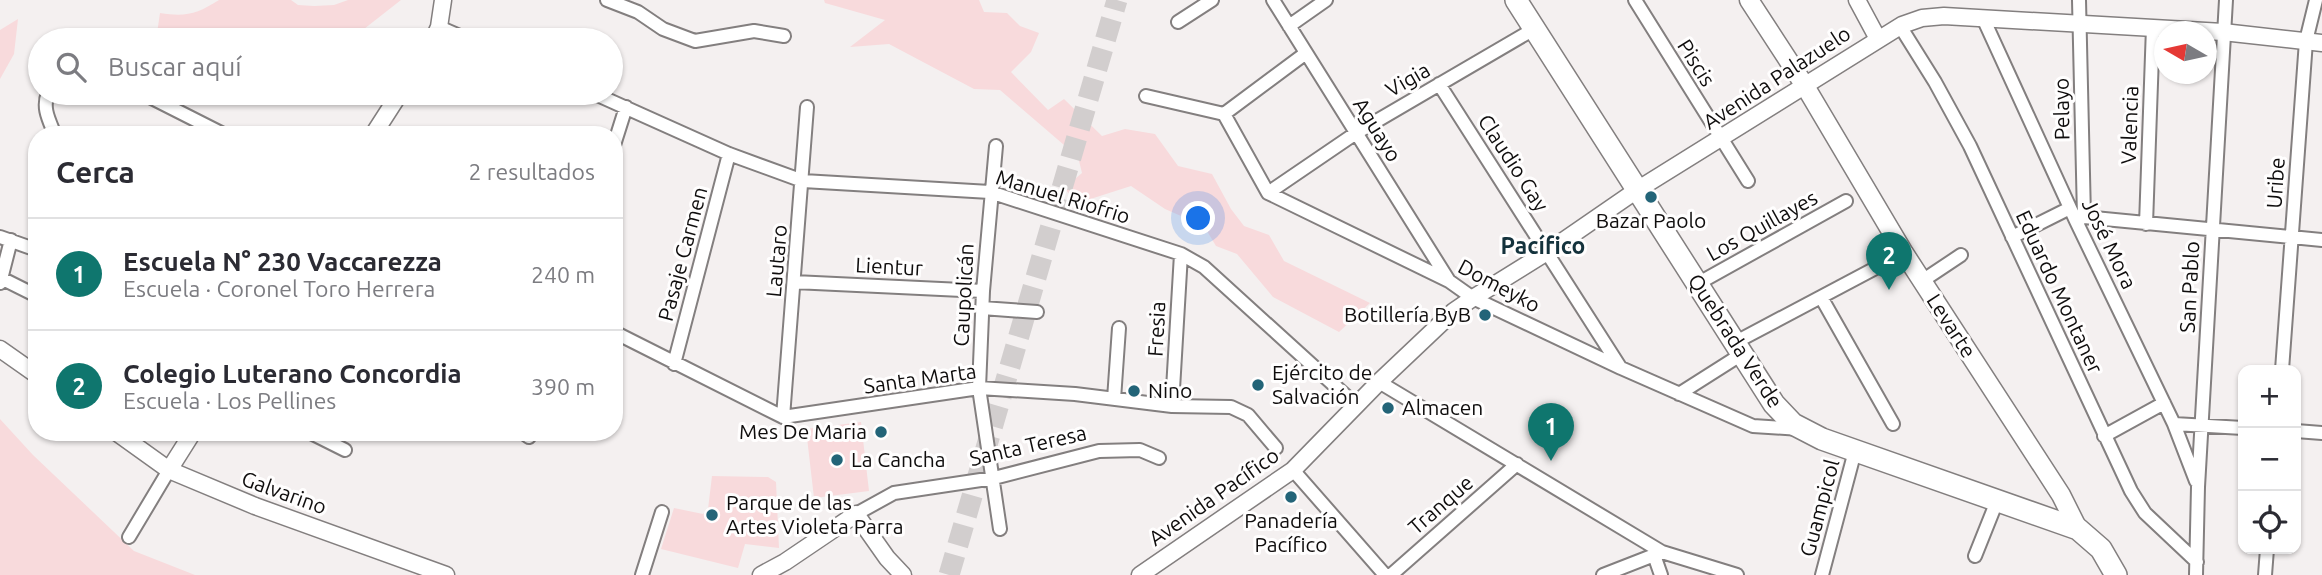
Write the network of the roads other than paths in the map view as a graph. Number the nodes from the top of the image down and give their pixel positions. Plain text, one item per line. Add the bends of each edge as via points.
1 (443, 0) edge
2 (607, 0) edge
3 (1212, 0) edge
4 (1273, 0) edge
5 (1326, 0) edge
6 (1516, 0) edge
7 (1634, 0) edge
8 (1748, 0) edge
9 (1857, 0) edge
10 (2079, 0) edge
11 (2225, 0) edge
12 (2316, 0) edge
13 (1983, 18) junction
14 (1178, 22) dead end
15 (2079, 22) junction
16 (1289, 26) junction
17 (1900, 26) junction
18 (2153, 27) junction
19 (437, 28) edge
20 (1534, 29) junction
21 (2223, 32) junction
22 (784, 36) dead end
23 (1878, 39) junction
24 (2314, 42) edge
25 (1306, 53) junction
26 (1440, 84) junction
27 (1805, 86) junction
28 (1146, 96) dead end
29 (45, 105) edge
30 (166, 105) edge
31 (392, 105) edge
32 (621, 105) edge
33 (626, 107) junction
34 (807, 107) dead end
35 (1224, 114) junction
36 (51, 126) edge
37 (207, 126) edge
38 (379, 126) edge
39 (620, 126) edge
40 (1356, 133) junction
41 (1722, 139) junction
42 (996, 146) dead end
43 (729, 154) junction
44 (803, 181) junction
45 (1748, 181) dead end
46 (1637, 190) junction
47 (990, 192) junction
48 (1268, 192) junction
49 (1846, 201) dead end
50 (2070, 208) junction
51 (2080, 219) junction
52 (2146, 224) junction
53 (2212, 229) junction
54 (2012, 237) junction
55 (2291, 237) junction
56 (5, 238) edge
57 (2322, 240) edge
58 (28, 247) edge
59 (1547, 252) junction
60 (1904, 253) junction
61 (1181, 254) junction
62 (1961, 255) dead end
63 (1, 280) edge
64 (1449, 281) junction
65 (1922, 281) junction
66 (794, 282) junction
67 (1697, 284) junction
68 (983, 291) junction
69 (28, 292) edge
70 (1821, 297) junction
71 (1473, 298) junction
72 (982, 308) junction
73 (1037, 312) dead end
74 (1119, 328) dead end
75 (623, 337) edge
76 (1738, 348) junction
77 (0, 349) edge
78 (674, 364) junction
79 (2282, 365) edge
80 (1621, 368) junction
81 (28, 369) edge
82 (1379, 382) junction
83 (979, 388) junction
84 (1679, 394) junction
85 (1114, 399) junction
86 (2164, 403) junction
87 (1356, 405) junction
88 (1172, 406) junction
89 (783, 417) junction
90 (1893, 424) dead end
91 (2174, 424) junction
92 (2202, 426) junction
93 (2238, 428) edge
94 (1800, 429) junction
95 (2301, 431) edge
96 (2322, 433) edge
97 (2104, 436) junction
98 (129, 441) edge
99 (187, 441) edge
100 (327, 441) edge
101 (1276, 448) dead end
102 (345, 450) dead end
103 (1855, 451) junction
104 (1159, 458) dead end
105 (1517, 464) junction
106 (169, 470) junction
107 (1293, 470) junction
108 (994, 478) junction
109 (2198, 487) junction
110 (1997, 501) junction
111 (662, 512) dead end
112 (856, 514) junction
113 (1000, 529) dead end
114 (2078, 529) junction
115 (130, 537) dead end
116 (1658, 554) junction
117 (2267, 554) edge
118 (1975, 556) dead end
119 (2196, 569) edge
120 (1151, 572) edge
121 (446, 575) edge
122 (642, 575) edge
123 (761, 575) edge
124 (903, 575) edge
125 (1385, 575) edge
126 (1391, 575) edge
127 (1603, 575) edge
128 (1661, 575) edge
129 (1737, 575) edge
130 (1822, 575) edge
131 (2116, 575) edge
132 (2265, 575) edge

1 - 19 street
2 - 22 street via 695,41 754,31
3 - 14 street
4 - 16 street, Aguayo
5 - 16 street
6 - 20 main road, Quebrada Verde
7 - 41 street, Piscis
8 - 27 main road, Levarte
9 - 23 street
10 - 15 street, Pelayo
11 - 21 street, San Pablo
12 - 24 street, Uribe
13 - 15 street, Avenida Palazuelo
13 - 17 street, Avenida Palazuelo via 1933,16
13 - 50 street, José Mora
15 - 18 street, Avenida Palazuelo
15 - 51 street, Pelayo
16 - 25 street, Aguayo
17 - 23 street, Avenida Palazuelo
17 - 54 street, Eduardo Montaner via 1970,146
18 - 21 street, Avenida Palazuelo
18 - 52 street, Valencia
20 - 26 street, Vigia
20 - 46 main road, Quebrada Verde
21 - 24 street, Avenida Palazuelo
21 - 53 street, San Pablo
23 - 27 street, Avenida Palazuelo
24 - 55 street, Uribe
25 - 35 street
25 - 40 street, Aguayo
26 - 40 street, Vigia
26 - 59 street, Claudio Gay
27 - 41 street, Avenida Palazuelo
27 - 60 main road, Levarte
28 - 35 street
29 - 36 street
30 - 37 street
31 - 38 street
32 - 33 street, Manuel Riofrio
33 - 39 street
33 - 43 street, Manuel Riofrio
34 - 44 street, Lautaro
35 - 48 street
40 - 48 street, Vigia
40 - 64 street, Aguayo
41 - 45 street, Piscis
41 - 46 street, Avenida Palazuelo
42 - 47 street, Caupolicán
43 - 44 street, Manuel Riofrio
43 - 78 street, Pasaje Carmen
44 - 47 street, Manuel Riofrio
44 - 66 street, Lautaro
46 - 59 street, Avenida Pacífico
46 - 67 main road, Quebrada Verde
47 - 61 street, Manuel Riofrio
47 - 68 street, Caupolicán
48 - 64 street, Domeyko
49 - 67 street, Los Quillayes
50 - 51 street, José Mora
50 - 54 street
51 - 52 street
51 - 86 street, José Mora
52 - 53 street
53 - 55 street
53 - 92 street, San Pablo
54 - 97 street, Eduardo Montaner
55 - 57 street
55 - 79 street, Uribe
56 - 58 street
56 - 63 street
59 - 71 street, Avenida Pacífico
59 - 80 street, Claudio Gay
60 - 65 main road, Levarte
60 - 70 street
61 - 87 street, Manuel Riofrio via 1204,267
61 - 88 street, Fresia
62 - 65 street
63 - 69 street
64 - 71 street, Domeyko
65 - 114 main road, Levarte via 2061,495
66 - 68 street, Lientur
66 - 89 street, Lautaro
67 - 76 main road, Quebrada Verde
68 - 72 street, Caupolicán
70 - 76 street
70 - 90 street
71 - 80 street, Domeyko
71 - 82 street, Avenida Pacífico
72 - 73 street
72 - 83 street, Caupolicán
74 - 85 street
75 - 78 street
76 - 84 street
76 - 94 main road, Quebrada Verde via 1780,411
77 - 81 street
78 - 89 street
80 - 84 street, Domeyko
82 - 87 street, Avenida Pacífico
82 - 105 street
83 - 85 street, Santa Marta
83 - 89 street, Santa Marta
83 - 108 street, Caupolicán
84 - 94 street, Domeyko via 1753,426
85 - 88 street, Santa Marta
86 - 91 street, José Mora
86 - 97 street
87 - 107 street, Avenida Pacífico
88 - 101 street, Santa Marta via 1240,409
91 - 92 street
91 - 109 street, José Mora
92 - 93 street
92 - 109 street, San Pablo
94 - 103 main road, Quebrada Verde
95 - 96 street
97 - 119 street, Eduardo Montaner via 2144,513
98 - 106 street, Galvarino
99 - 106 street
100 - 102 street
103 - 110 main road, Quebrada Verde
103 - 130 street, Guampicol
104 - 108 street, Santa Teresa via 1139,450 1099,451
105 - 116 street
105 - 126 street, Tranque
106 - 115 street
106 - 121 street, Galvarino
107 - 120 street, Avenida Pacífico
107 - 125 street
108 - 112 street, Santa Teresa via 894,493
108 - 113 street, Caupolicán
109 - 119 street, San Pablo
110 - 114 main road, Quebrada Verde
110 - 118 street
111 - 122 street
112 - 123 street, Santa Teresa
112 - 124 street
114 - 131 main road, Levarte via 2101,549
116 - 127 street
116 - 128 street
116 - 129 street
117 - 132 street

